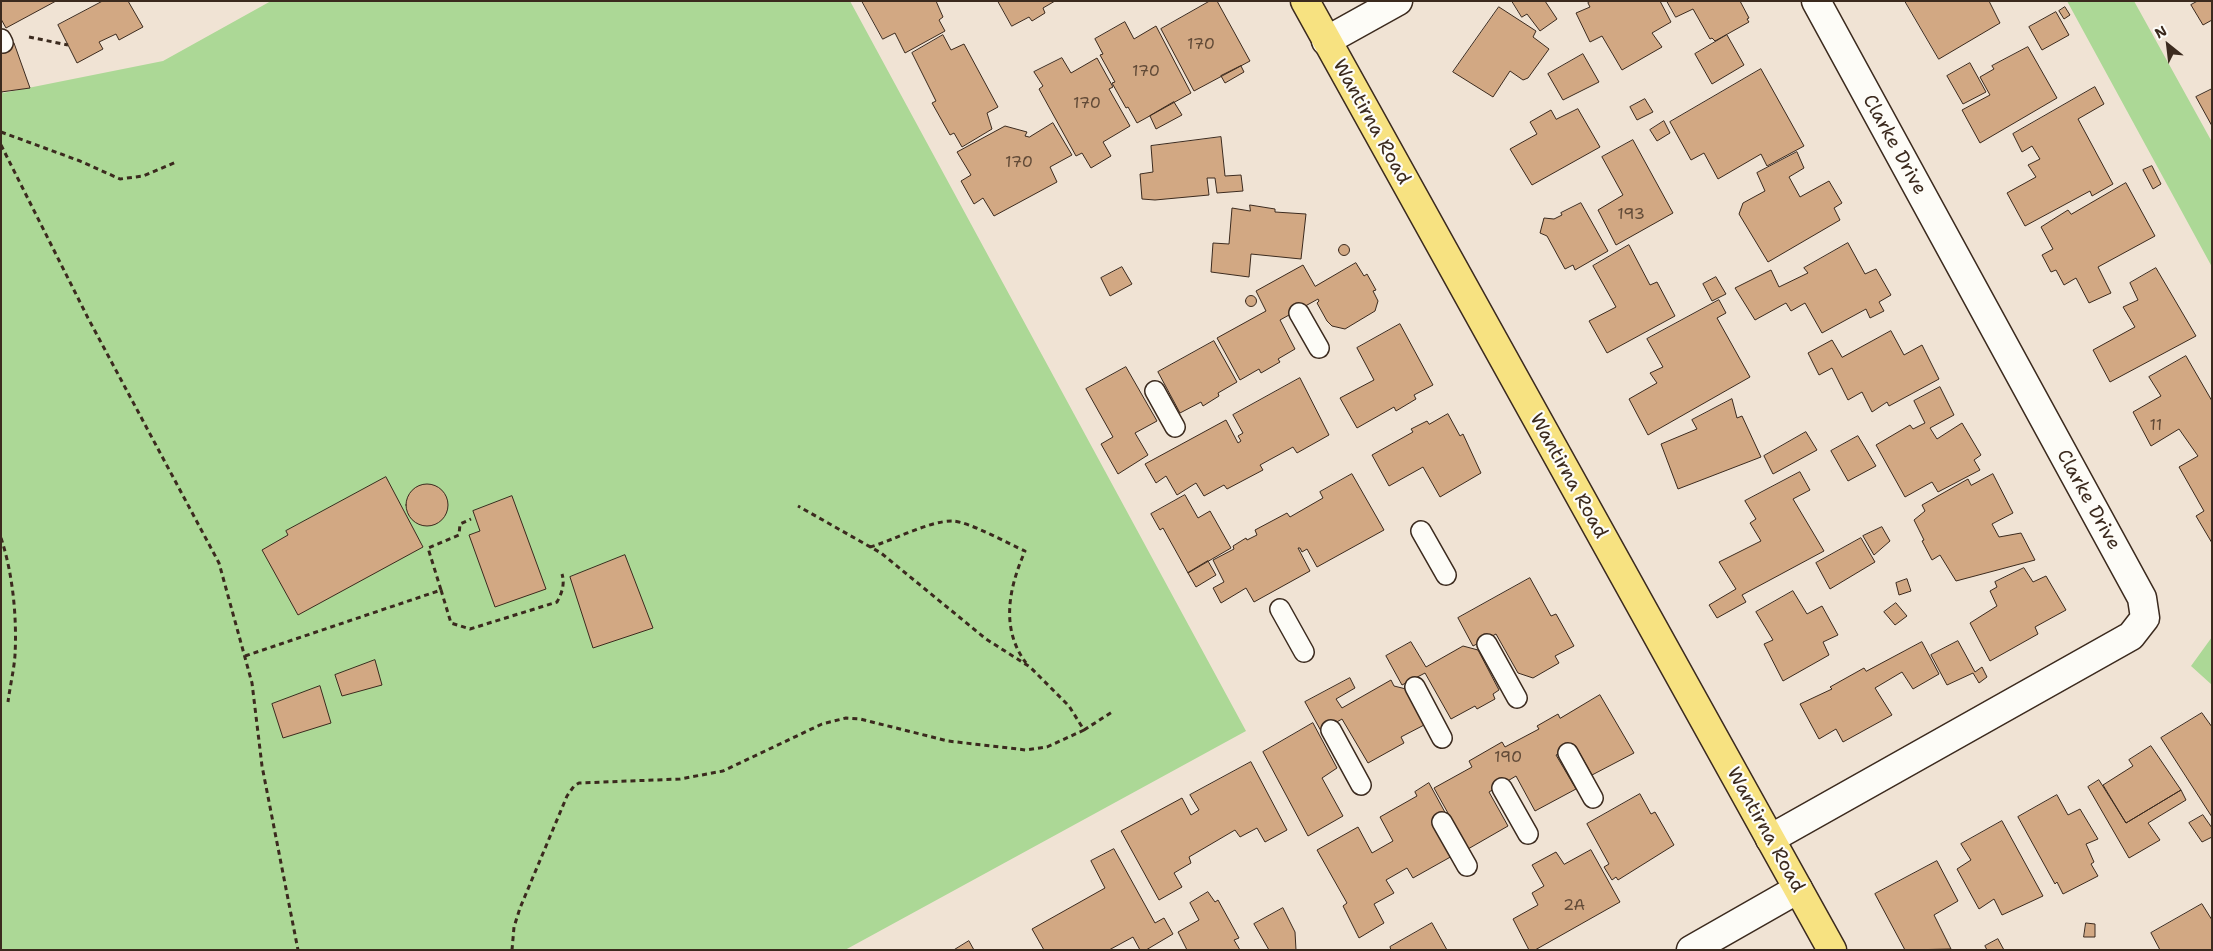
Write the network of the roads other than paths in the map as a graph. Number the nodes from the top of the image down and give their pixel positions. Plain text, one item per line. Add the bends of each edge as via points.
1 (1305, 1) edge
2 (1398, 1) edge
3 (1816, 1) edge
4 (1326, 41) junction
5 (1300, 313) dead end
6 (1319, 348) dead end
7 (1155, 391) dead end
8 (1175, 427) dead end
9 (1421, 531) dead end
10 (1446, 575) dead end
11 (1280, 609) dead end
12 (1487, 644) dead end
13 (1304, 652) dead end
14 (1415, 687) dead end
15 (1517, 698) dead end
16 (1331, 730) dead end
17 (1442, 738) dead end
18 (1568, 753) dead end
19 (1361, 785) dead end
20 (1502, 788) dead end
21 (1593, 798) dead end
22 (1442, 822) dead end
23 (1528, 834) dead end
24 (1770, 839) junction
25 (1468, 866) dead end
26 (1798, 889) junction
27 (1691, 950) edge
28 (1832, 950) edge

1 - 4 main road, Wantirna Road
2 - 4 street
3 - 24 street, Clarke Drive via 2142,598 2150,621 2131,636
4 - 24 main road, Wantirna Road
5 - 6 lane
7 - 8 lane
9 - 10 lane
11 - 13 lane
12 - 15 lane
14 - 17 lane
16 - 19 lane
18 - 21 lane
20 - 23 lane
22 - 25 lane
24 - 26 main road, Wantirna Road
26 - 27 street
26 - 28 main road, Wantirna Road

